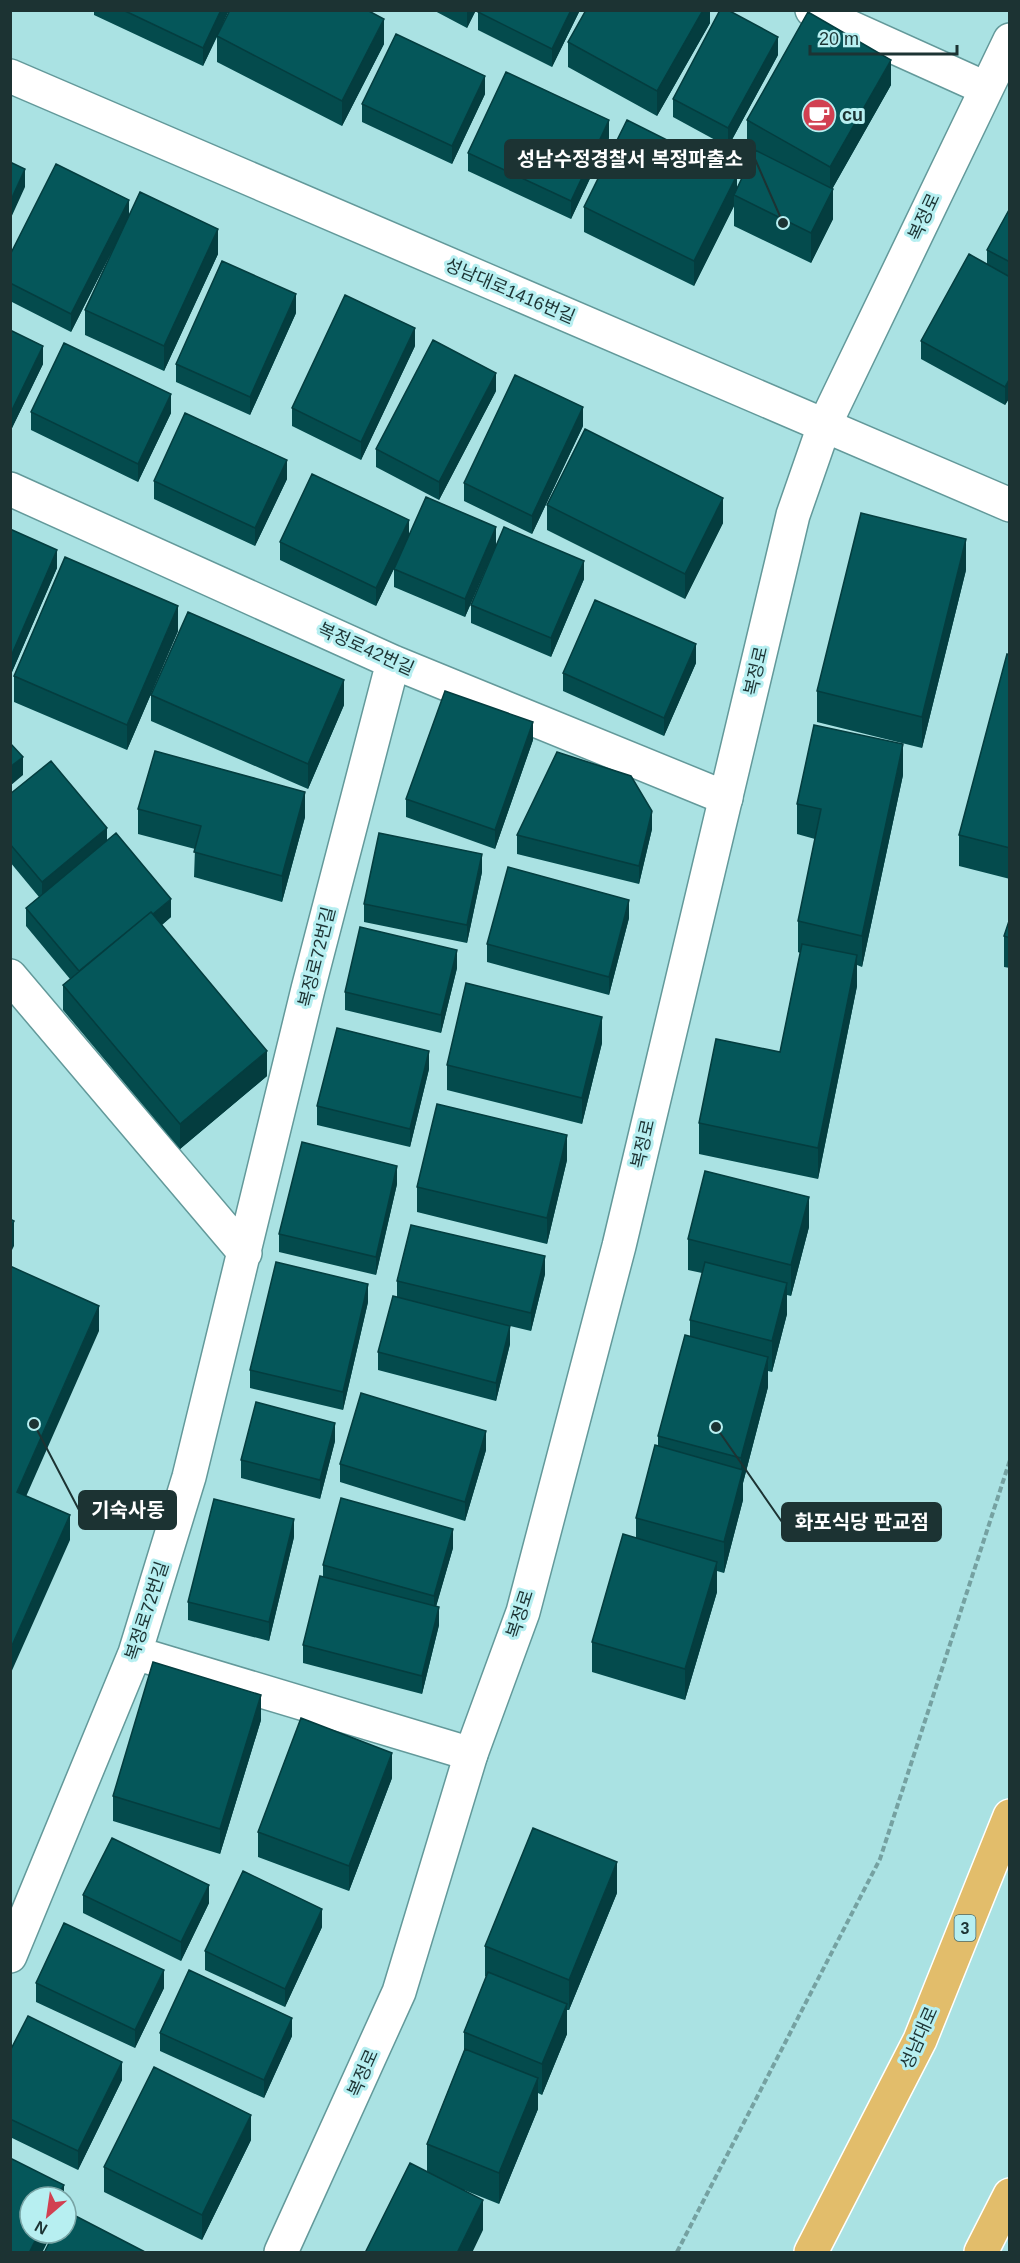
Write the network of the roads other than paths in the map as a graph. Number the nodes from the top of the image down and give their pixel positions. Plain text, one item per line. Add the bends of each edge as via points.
1 (812, 10) edge
2 (1010, 40) edge
3 (10, 76) edge
4 (985, 88) junction
5 (824, 426) junction
6 (10, 489) edge
7 (1010, 505) edge
8 (393, 662) junction
9 (726, 798) junction
10 (10, 976) edge
11 (244, 1253) junction
12 (135, 1653) junction
13 (471, 1754) junction
14 (1010, 1816) edge
15 (10, 1956) edge
16 (1010, 2195) edge
17 (281, 2253) edge
18 (811, 2253) edge
19 (981, 2253) edge

1 - 4 street
2 - 4 street, 복정로
3 - 5 street, 성남대로1416번길
4 - 5 street, 복정로
5 - 7 street, 성남대로1416번길
5 - 9 street, 복정로 via 793,515
6 - 8 street, 복정로42번길
8 - 9 street, 복정로42번길
8 - 11 street, 복정로72번길
9 - 13 street, 복정로 via 619,1246 523,1612
10 - 11 street
11 - 12 street, 복정로72번길 via 189,1477
12 - 13 street
12 - 15 street, 복정로72번길
13 - 17 street, 복정로 via 399,1992
14 - 18 main road, 성남대로 / 3 via 920,2040
16 - 19 main road

